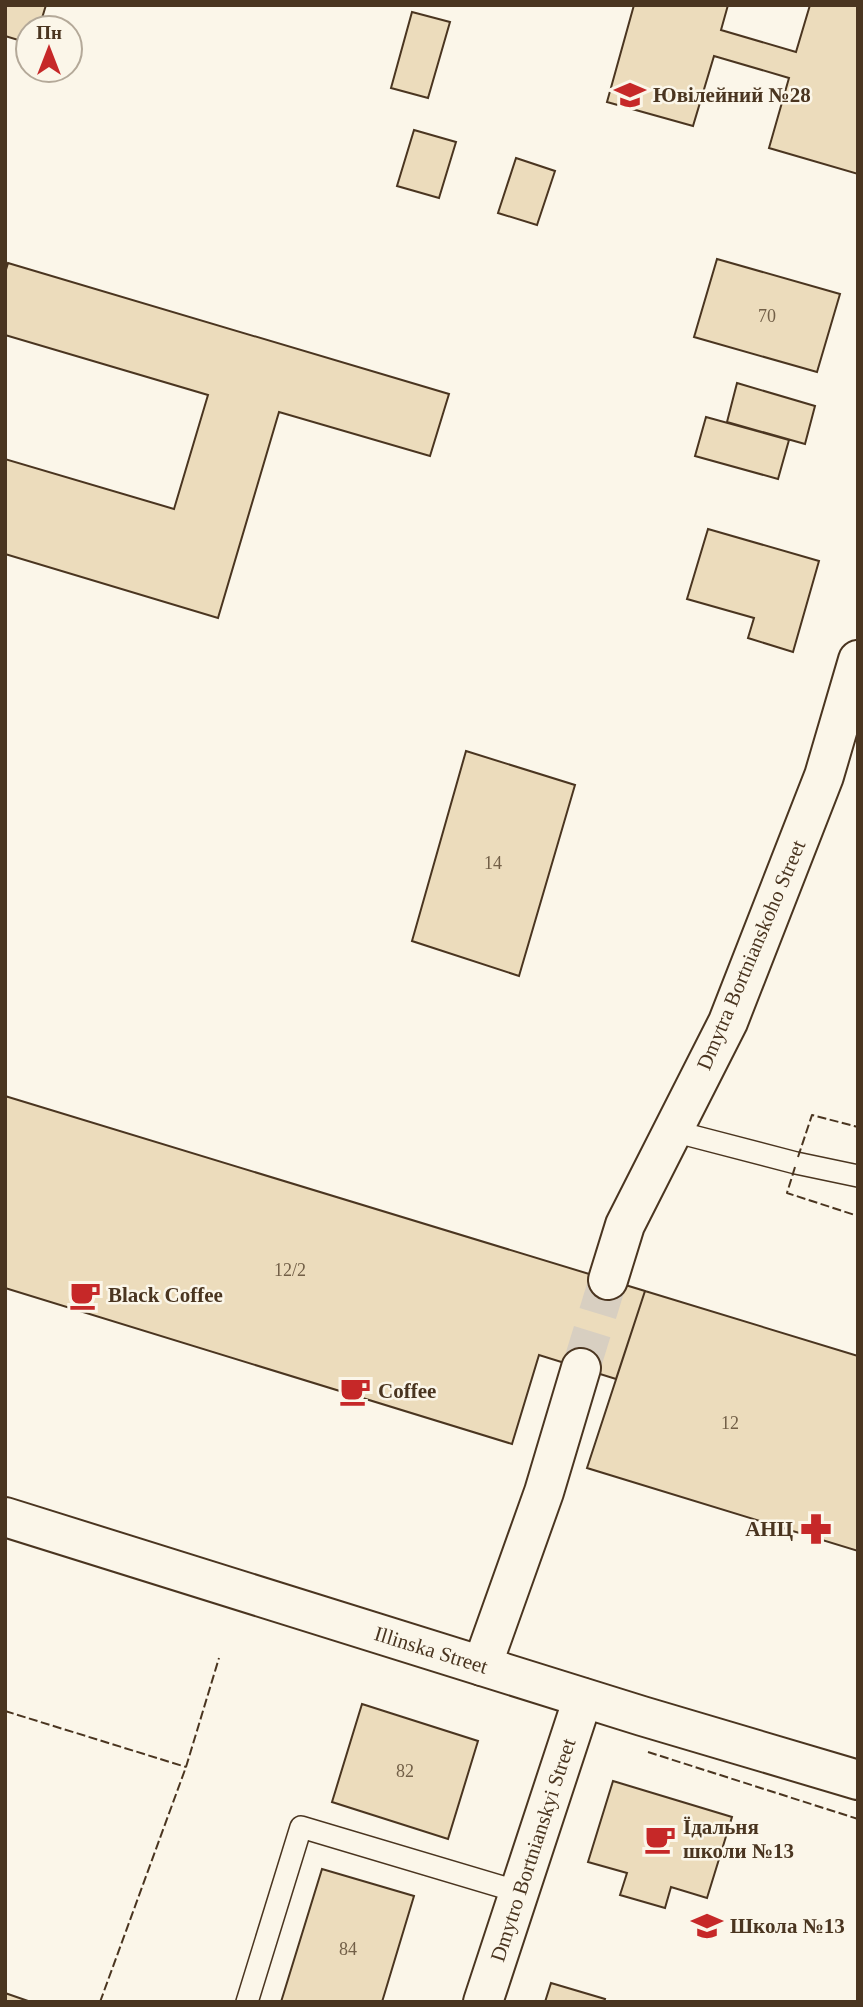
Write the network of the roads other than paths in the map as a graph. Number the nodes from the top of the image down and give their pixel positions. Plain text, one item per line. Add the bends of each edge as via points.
1 (858, 660) edge
2 (673, 1131) junction
3 (858, 1176) edge
4 (608, 1280) tunnel mouth
5 (581, 1368) tunnel mouth
6 (5, 1517) edge
7 (482, 1666) junction
8 (583, 1698) junction
9 (858, 1780) edge
10 (519, 1892) junction
11 (247, 2002) edge
12 (484, 2002) edge

1 - 2 street, Dmytra Bortnianskoho Street via 824,776 764,931 728,1022
2 - 3 lane
2 - 4 street, Dmytra Bortnianskoho Street via 625,1225
5 - 7 street via 544,1492
6 - 7 street, Illinska Street
7 - 8 street, Illinska Street
8 - 9 street, Illinska Street
8 - 10 street, Dmytro Bortnianskyi Street
10 - 11 lane via 300,1827
10 - 12 street, Dmytro Bortnianskyi Street

